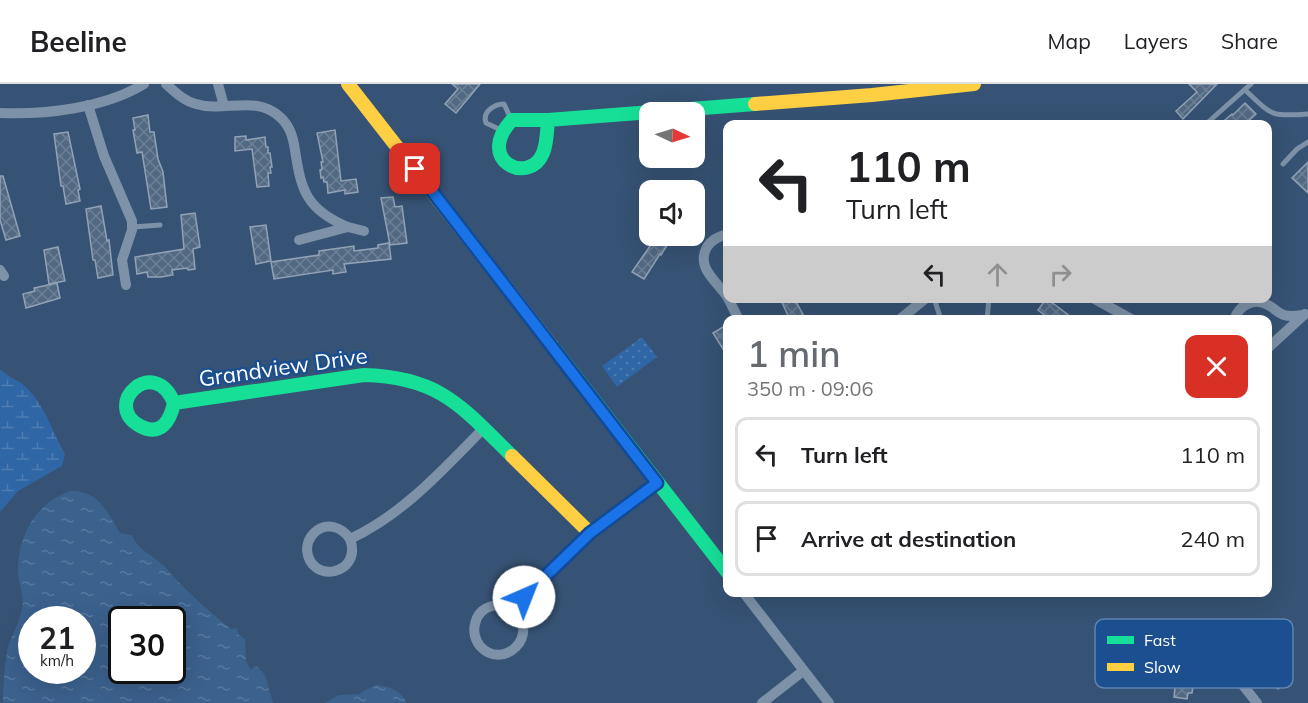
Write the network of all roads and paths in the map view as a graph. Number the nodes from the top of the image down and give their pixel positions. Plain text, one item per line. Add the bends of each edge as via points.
1 (144, 84) edge
2 (166, 84) edge
3 (218, 84) edge
4 (348, 84) edge
5 (974, 84) edge
6 (1251, 84) edge
7 (1245, 90) junction
8 (88, 105) junction
9 (224, 106) junction
10 (0, 113) edge
11 (1308, 114) edge
12 (512, 120) junction
13 (548, 120) junction
14 (1211, 120) edge
15 (501, 130) junction
16 (1308, 142) edge
17 (1283, 164) dead end
18 (159, 225) dead end
19 (132, 227) junction
20 (348, 227) junction
21 (364, 231) dead end
22 (723, 235) edge
23 (299, 240) dead end
24 (126, 285) dead end
25 (723, 292) edge
26 (920, 303) edge
27 (1102, 303) edge
28 (1263, 303) edge
29 (1306, 313) edge
30 (905, 315) edge
31 (1124, 315) edge
32 (1272, 344) edge
33 (174, 403) dead end
34 (484, 428) junction
35 (657, 483) junction
36 (590, 533) junction
37 (350, 539) junction
38 (723, 567) edge
39 (747, 597) edge
40 (513, 608) junction
41 (803, 670) junction
42 (1245, 688) edge
43 (762, 703) edge
44 (829, 703) edge
45 (1257, 703) edge

1 - 8 street
2 - 9 street via 198,105
3 - 9 street
4 - 35 street
5 - 13 street
6 - 7 lane
7 - 11 lane via 1270,113
7 - 14 lane
8 - 10 street via 36,113
8 - 19 street via 96,137
9 - 20 street via 262,107 283,119 291,133 306,195 321,211
12 - 13 street
12 - 15 street
12 - 15 lane via 504,104 486,113 486,123
13 - 15 street via 542,156 526,169 513,168 502,159 498,142
16 - 17 lane
18 - 19 lane
19 - 24 street via 122,260
20 - 21 street
20 - 23 street
22 - 25 street via 711,243 704,262
26 - 30 street
27 - 31 street
28 - 29 street via 1283,315
29 - 32 street
33 - 34 street, Grandview Drive via 377,375 435,389 460,405
34 - 36 street, Grandview Drive
34 - 37 street via 403,507
35 - 36 street
35 - 38 street
36 - 40 street
37 - 37 street via 333,526 320,529 309,539 310,560 320,570 340,570 350,560
39 - 41 street
40 - 40 street via 489,606 477,617 477,641 489,652 513,651 523,638 523,621
41 - 43 street
41 - 44 street
42 - 45 street

